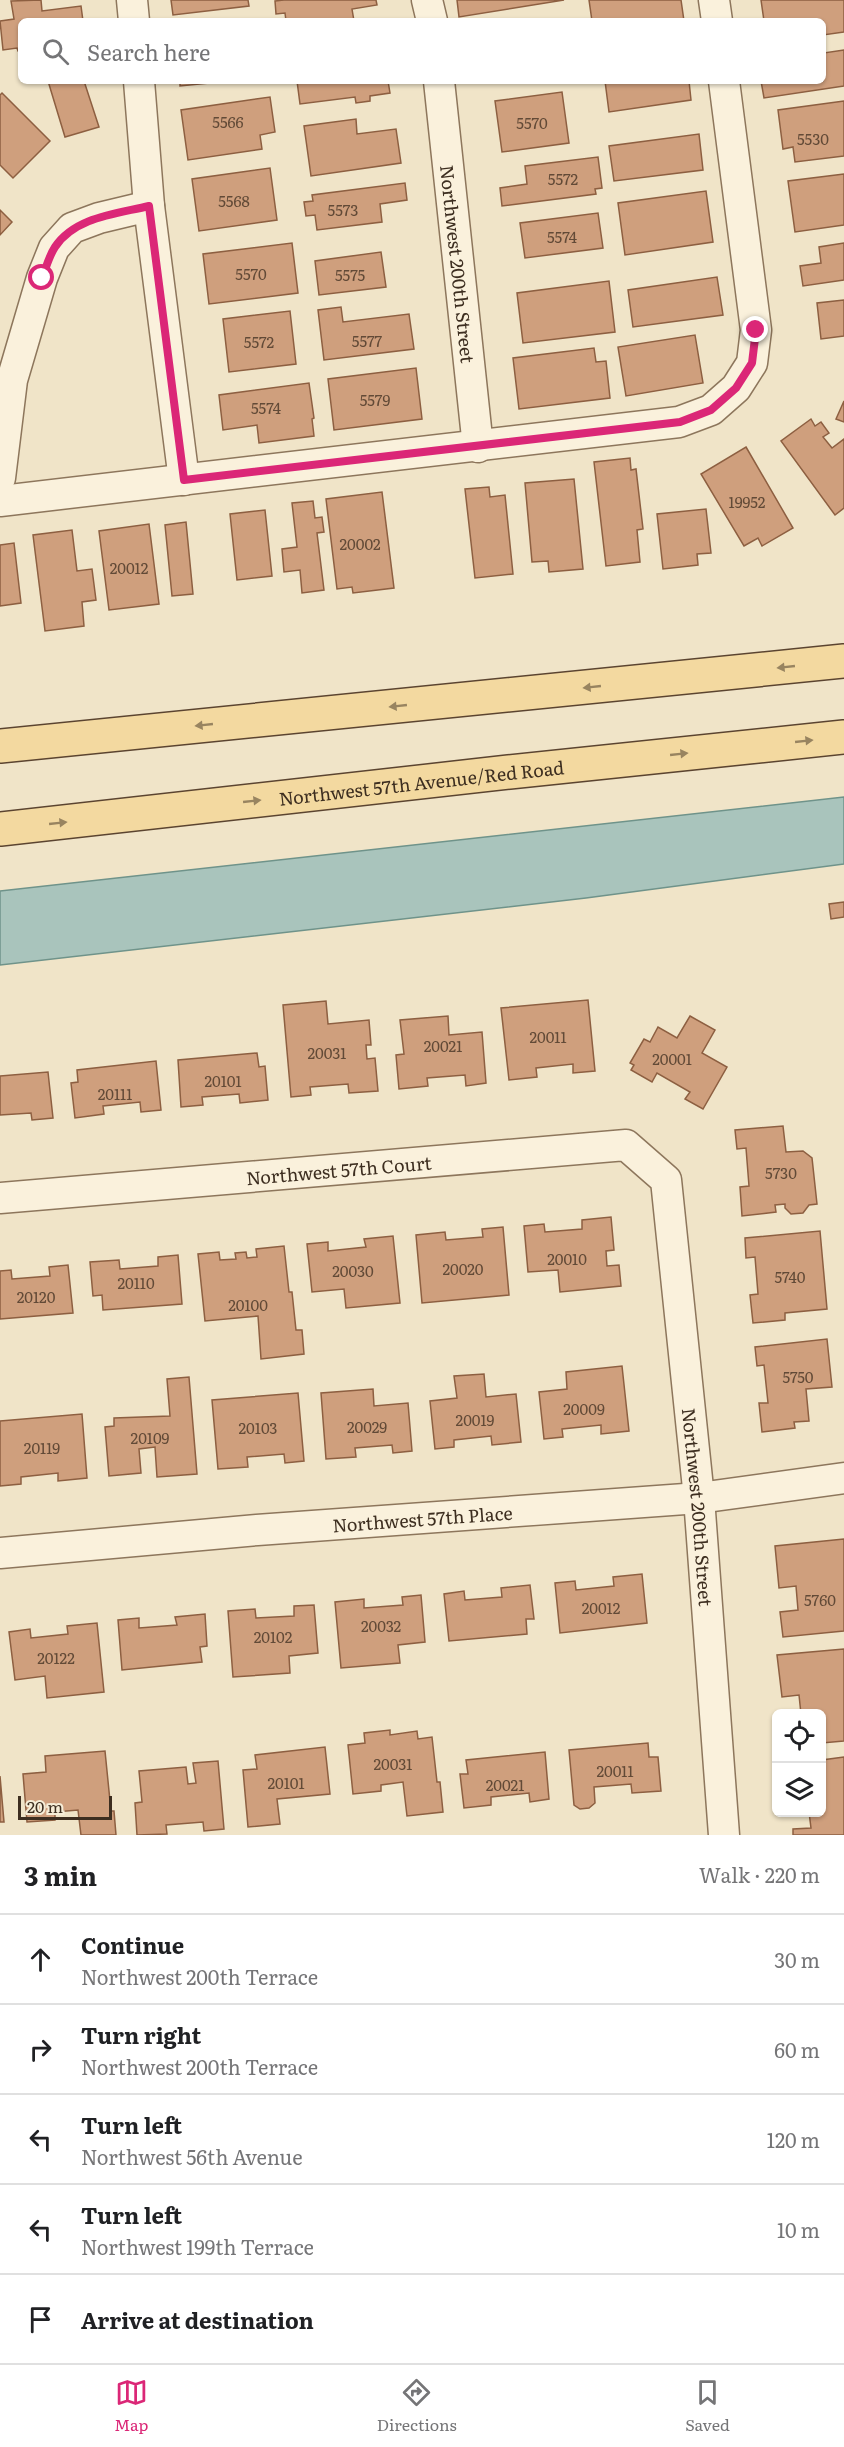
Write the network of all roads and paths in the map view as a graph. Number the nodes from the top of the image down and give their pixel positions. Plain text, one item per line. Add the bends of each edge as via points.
1 (132, 0) edge
2 (427, 0) edge
3 (714, 0) edge
4 (134, 18) edge
5 (431, 18) edge
6 (717, 18) edge
7 (139, 84) edge
8 (439, 84) edge
9 (724, 84) edge
10 (149, 206) junction
11 (478, 447) junction
12 (0, 478) edge
13 (184, 480) junction
14 (0, 501) edge
15 (844, 661) edge
16 (844, 737) edge
17 (0, 746) edge
18 (0, 829) edge
19 (666, 1180) joint
20 (0, 1198) edge
21 (844, 1478) edge
22 (699, 1498) junction
23 (0, 1553) edge
24 (724, 1835) edge

1 - 4 street
2 - 5 street
3 - 6 street
7 - 10 street
8 - 11 street, Northwest 200th Street
9 - 11 street via 756,330 752,363 736,388 711,410 680,422
10 - 12 street via 72,228 54,248 12,381
10 - 13 street
11 - 13 street
13 - 14 street
15 -> 17 main road
18 -> 16 main road, Northwest 57th Avenue/Red Road
19 - 20 street, Northwest 57th Court via 626,1145
19 - 22 street, Northwest 200th Street
21 - 22 street, Northwest 57th Place
22 - 23 street, Northwest 57th Place
22 - 24 street, Northwest 200th Street

